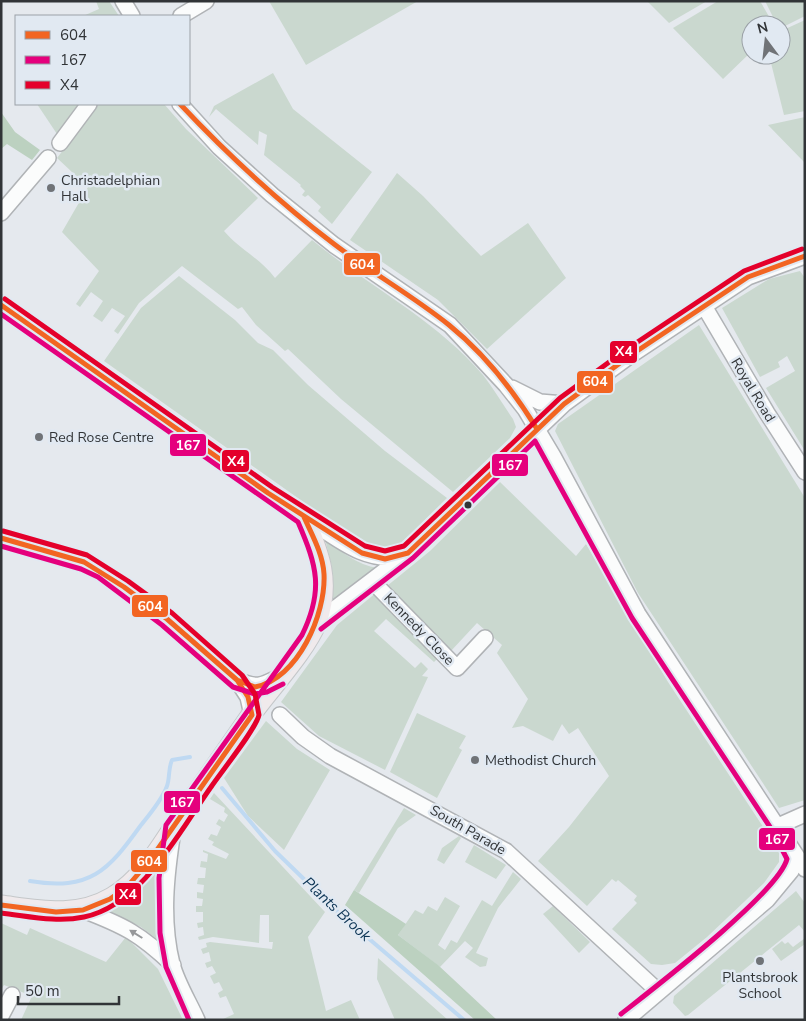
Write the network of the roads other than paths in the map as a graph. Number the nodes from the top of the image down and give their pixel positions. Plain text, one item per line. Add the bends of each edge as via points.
1 (124, 1) edge
2 (206, 1) edge
3 (131, 15) edge
4 (183, 15) edge
5 (88, 105) edge
6 (181, 105) edge
7 (60, 142) dead end
8 (48, 158) dead end
9 (1, 213) edge
10 (805, 256) edge
11 (1, 305) edge
12 (704, 306) junction
13 (506, 385) junction
14 (564, 404) junction
15 (537, 429) junction
16 (805, 472) edge
17 (304, 517) junction
18 (1, 538) edge
19 (408, 553) junction
20 (372, 581) junction
21 (316, 623) junction
22 (485, 638) dead end
23 (280, 677) junction
24 (237, 680) junction
25 (252, 715) junction
26 (280, 715) dead end
27 (805, 814) edge
28 (778, 826) junction
29 (173, 827) junction
30 (794, 853) junction
31 (805, 868) edge
32 (1, 905) edge
33 (83, 910) junction
34 (173, 965) junction
35 (659, 992) junction
36 (12, 995) dead end
37 (1, 1016) edge
38 (197, 1020) edge
39 (626, 1020) edge

1 - 3 street
2 - 4 street
5 - 7 street
6 - 13 street via 219,147 272,196 334,245 450,326
8 - 9 street
10 - 12 street via 748,277
11 - 17 main road
12 - 14 street
12 - 16 street, Royal Road
13 - 14 street via 540,402
13 - 15 street
14 - 15 street
15 - 19 street
15 - 28 street via 638,614
17 - 19 street via 362,553 385,559
17 - 21 main road via 319,551 324,573
18 - 24 street via 84,562 102,571 167,619
19 - 20 street
20 - 21 street
20 - 22 street, Kennedy Close via 457,668
21 - 23 main road
23 - 24 street via 254,687
23 - 25 main road
24 - 25 street via 248,697
25 - 29 main road
26 - 35 street, South Parade via 330,756 506,851
27 - 28 street
28 - 30 street
29 - 33 main road via 127,887
29 - 34 street via 165,908
30 - 31 street
30 - 35 street via 791,871 767,900
32 - 33 main road via 56,912
34 -> 33 street via 121,924
34 - 38 street
35 - 39 street
36 - 37 street

